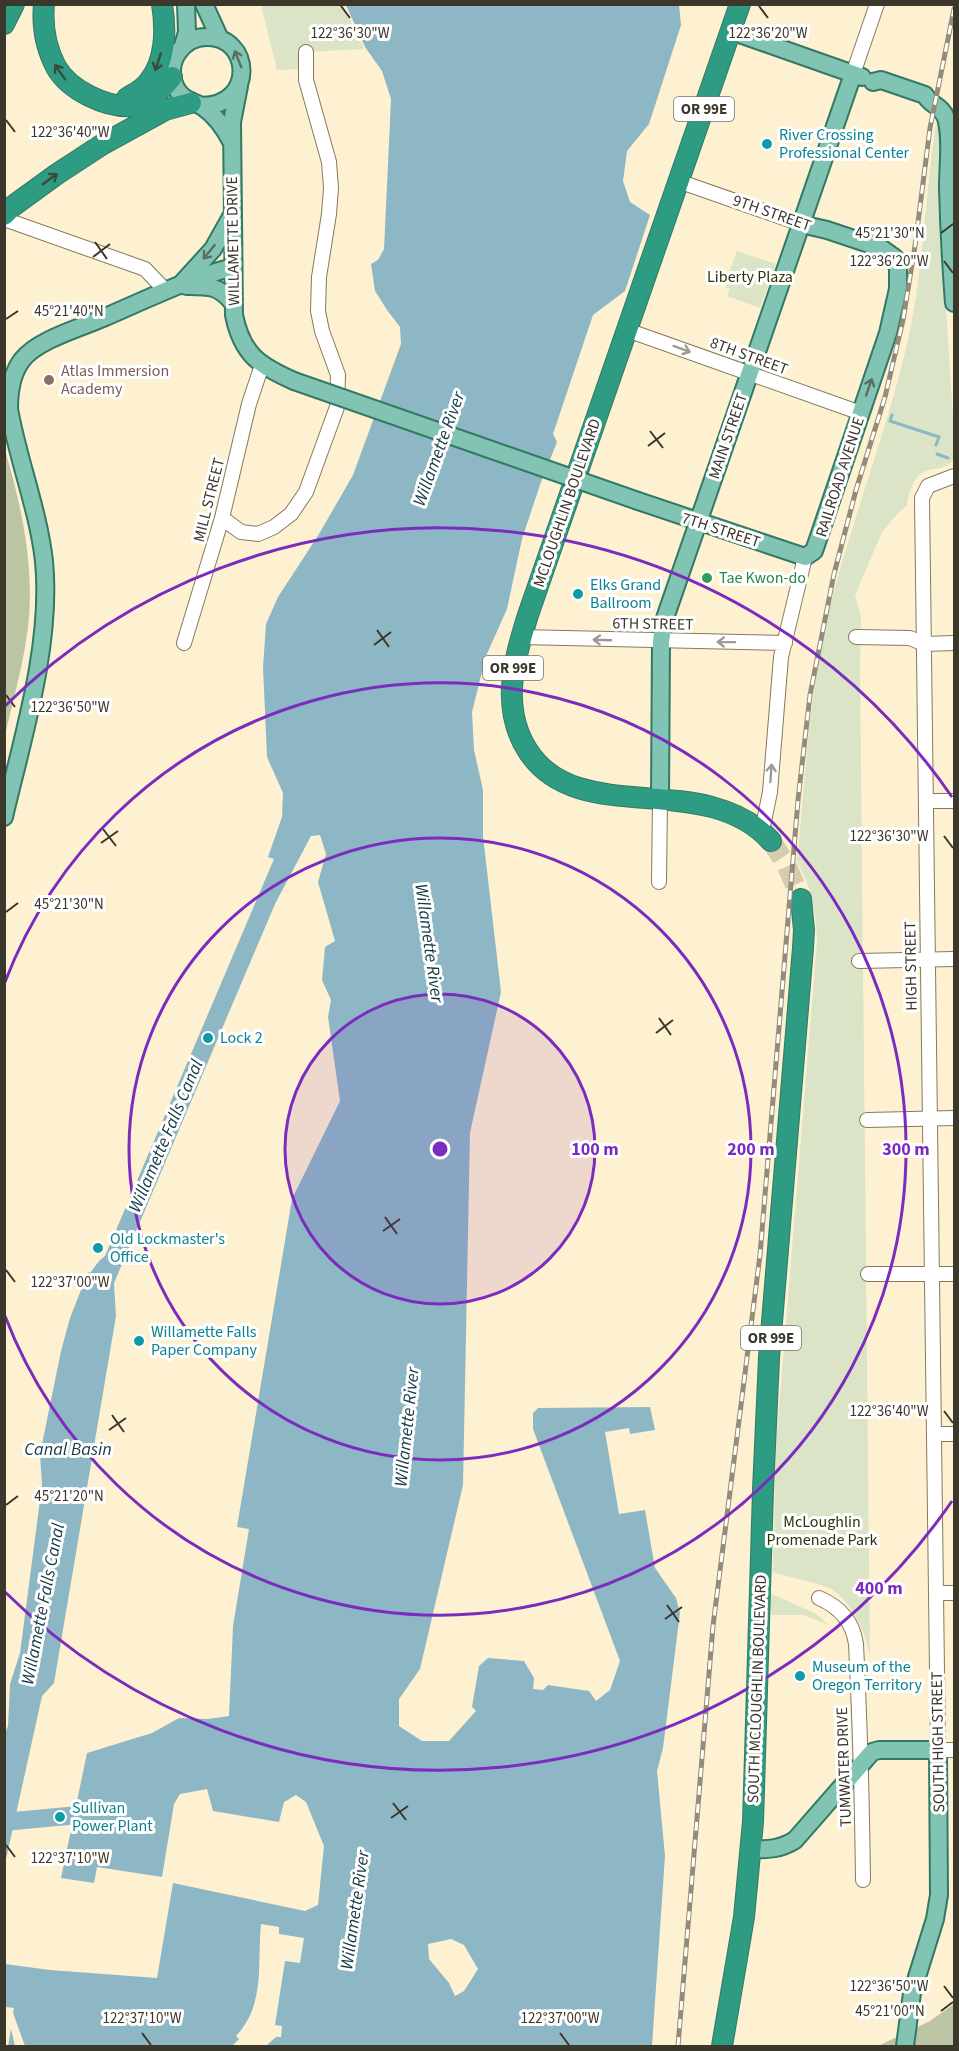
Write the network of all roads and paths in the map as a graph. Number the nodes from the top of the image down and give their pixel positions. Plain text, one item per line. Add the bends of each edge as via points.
1 (14, 4) edge
2 (44, 4) edge
3 (162, 4) edge
4 (186, 4) edge
5 (204, 4) edge
6 (740, 4) edge
7 (877, 4) edge
8 (4, 24) edge
9 (731, 31) junction
10 (220, 39) junction
11 (183, 46) junction
12 (306, 52) dead end
13 (854, 74) junction
14 (172, 77) junction
15 (239, 86) junction
16 (108, 103) junction
17 (197, 104) junction
18 (232, 144) junction
19 (677, 184) junction
20 (232, 215) junction
21 (4, 217) edge
22 (801, 224) junction
23 (897, 262) joint
24 (232, 267) junction
25 (173, 288) junction
26 (233, 303) junction
27 (954, 303) edge
28 (627, 329) junction
29 (262, 364) junction
30 (11, 365) edge
31 (749, 373) junction
32 (294, 381) joint
33 (7, 405) edge
34 (861, 413) junction
35 (954, 476) edge
36 (222, 518) junction
37 (698, 523) junction
38 (805, 557) junction
39 (521, 637) junction
40 (856, 637) dead end
41 (661, 641) junction
42 (184, 643) dead end
43 (785, 643) junction
44 (954, 643) edge
45 (924, 644) junction
46 (660, 799) junction
47 (926, 801) junction
48 (954, 801) edge
49 (4, 817) edge
50 (766, 836) joint
51 (659, 882) dead end
52 (801, 899) tunnel mouth
53 (927, 959) junction
54 (954, 959) edge
55 (859, 961) dead end
56 (954, 1118) edge
57 (929, 1119) junction
58 (867, 1120) dead end
59 (868, 1274) dead end
60 (932, 1274) junction
61 (954, 1274) edge
62 (934, 1434) junction
63 (954, 1434) edge
64 (936, 1593) junction
65 (954, 1593) edge
66 (819, 1598) dead end
67 (946, 1750) edge
68 (862, 1762) junction
69 (751, 1850) junction
70 (863, 1880) dead end
71 (722, 2046) edge
72 (905, 2046) edge

1 - 8 highway
16 -> 2 highway via 75,88 57,69 45,37
3 -> 16 highway via 164,38 151,80 127,98
4 - 11 main road
5 - 10 main road
6 - 9 highway, MCLOUGHLIN BOULEVARD / OR 99E
7 - 13 street, MAIN STREET
9 - 13 main road
9 - 19 highway, MCLOUGHLIN BOULEVARD / OR 99E
10 - 11 main road via 200,37
15 -> 10 main road via 242,75 237,53
11 - 14 main road via 172,66
12 - 36 street via 306,80 331,188 318,311 338,375 338,408 306,492 291,514 258,534 241,532
13 - 22 main road, MAIN STREET
13 - 27 main road via 878,87 923,103 931,102 942,111 947,123
14 - 16 highway via 162,90 144,102 132,106
14 - 17 main road via 182,96
15 - 17 main road via 224,102 213,106
15 - 18 main road, WILLAMETTE DRIVE
17 - 18 main road via 219,122
21 -> 17 highway via 13,206 103,144 165,110
18 - 20 main road, WILLAMETTE DRIVE
19 - 22 street, 9TH STREET
19 - 28 highway, MCLOUGHLIN BOULEVARD / OR 99E
20 - 24 main road, WILLAMETTE DRIVE
20 -> 25 main road via 213,249
21 - 25 street via 146,269
22 - 23 main road, 9TH STREET via 881,248
22 - 31 main road, MAIN STREET
34 -> 23 main road, RAILROAD AVENUE via 892,319 898,289
24 - 25 main road
24 - 26 main road, WILLAMETTE DRIVE
25 - 26 main road via 216,288
25 - 30 main road via 38,347
26 - 29 main road, WILLAMETTE DRIVE via 242,341
28 -> 31 street, 8TH STREET
28 - 39 highway, MCLOUGHLIN BOULEVARD / OR 99E
29 - 32 main road, WILLAMETTE DRIVE
29 - 36 street, MILL STREET
30 - 33 main road
31 - 34 street, 8TH STREET
31 - 37 main road, MAIN STREET
32 - 37 main road, 7TH STREET, bridge
33 - 49 main road via 38,525 45,597 39,660
34 - 38 main road, RAILROAD AVENUE via 818,544
35 - 45 street, HIGH STREET via 928,486 922,498
36 - 42 street, MILL STREET
37 - 38 main road, 7TH STREET
37 - 41 main road, MAIN STREET via 664,621
38 - 43 street, RAILROAD AVENUE
41 -> 39 street, 6TH STREET
39 - 46 highway, MCLOUGHLIN BOULEVARD / OR 99E via 513,668 511,702 519,735 531,755 547,772 575,787
40 - 45 street via 910,638
43 -> 41 street, 6TH STREET
41 - 46 main road, MAIN STREET
50 -> 43 street, RAILROAD AVENUE
44 - 45 street
45 - 47 street, HIGH STREET
46 - 50 highway, MCLOUGHLIN BOULEVARD / OR 99E via 718,807
46 - 51 street, MAIN STREET
47 - 48 street
47 - 53 street, HIGH STREET
52 - 69 highway, SOUTH MCLOUGHLIN BOULEVARD / OR 99E via 803,948 766,1418
53 - 54 street
53 - 55 street
53 - 57 street, HIGH STREET
56 - 57 street
57 - 58 street
57 - 60 street, HIGH STREET
59 - 60 street
60 - 61 street
60 - 62 street, HIGH STREET
62 - 63 street
62 - 64 street, SOUTH HIGH STREET
64 - 65 street
64 - 67 street, SOUTH HIGH STREET
66 - 68 street, TUMWATER DRIVE via 843,1614 855,1635
67 - 68 main road via 879,1750
67 - 72 main road, SOUTH HIGH STREET via 939,1895 912,1993
68 - 69 main road via 795,1840 782,1847
68 - 70 street, TUMWATER DRIVE
69 - 71 highway, SOUTH MCLOUGHLIN BOULEVARD / OR 99E

